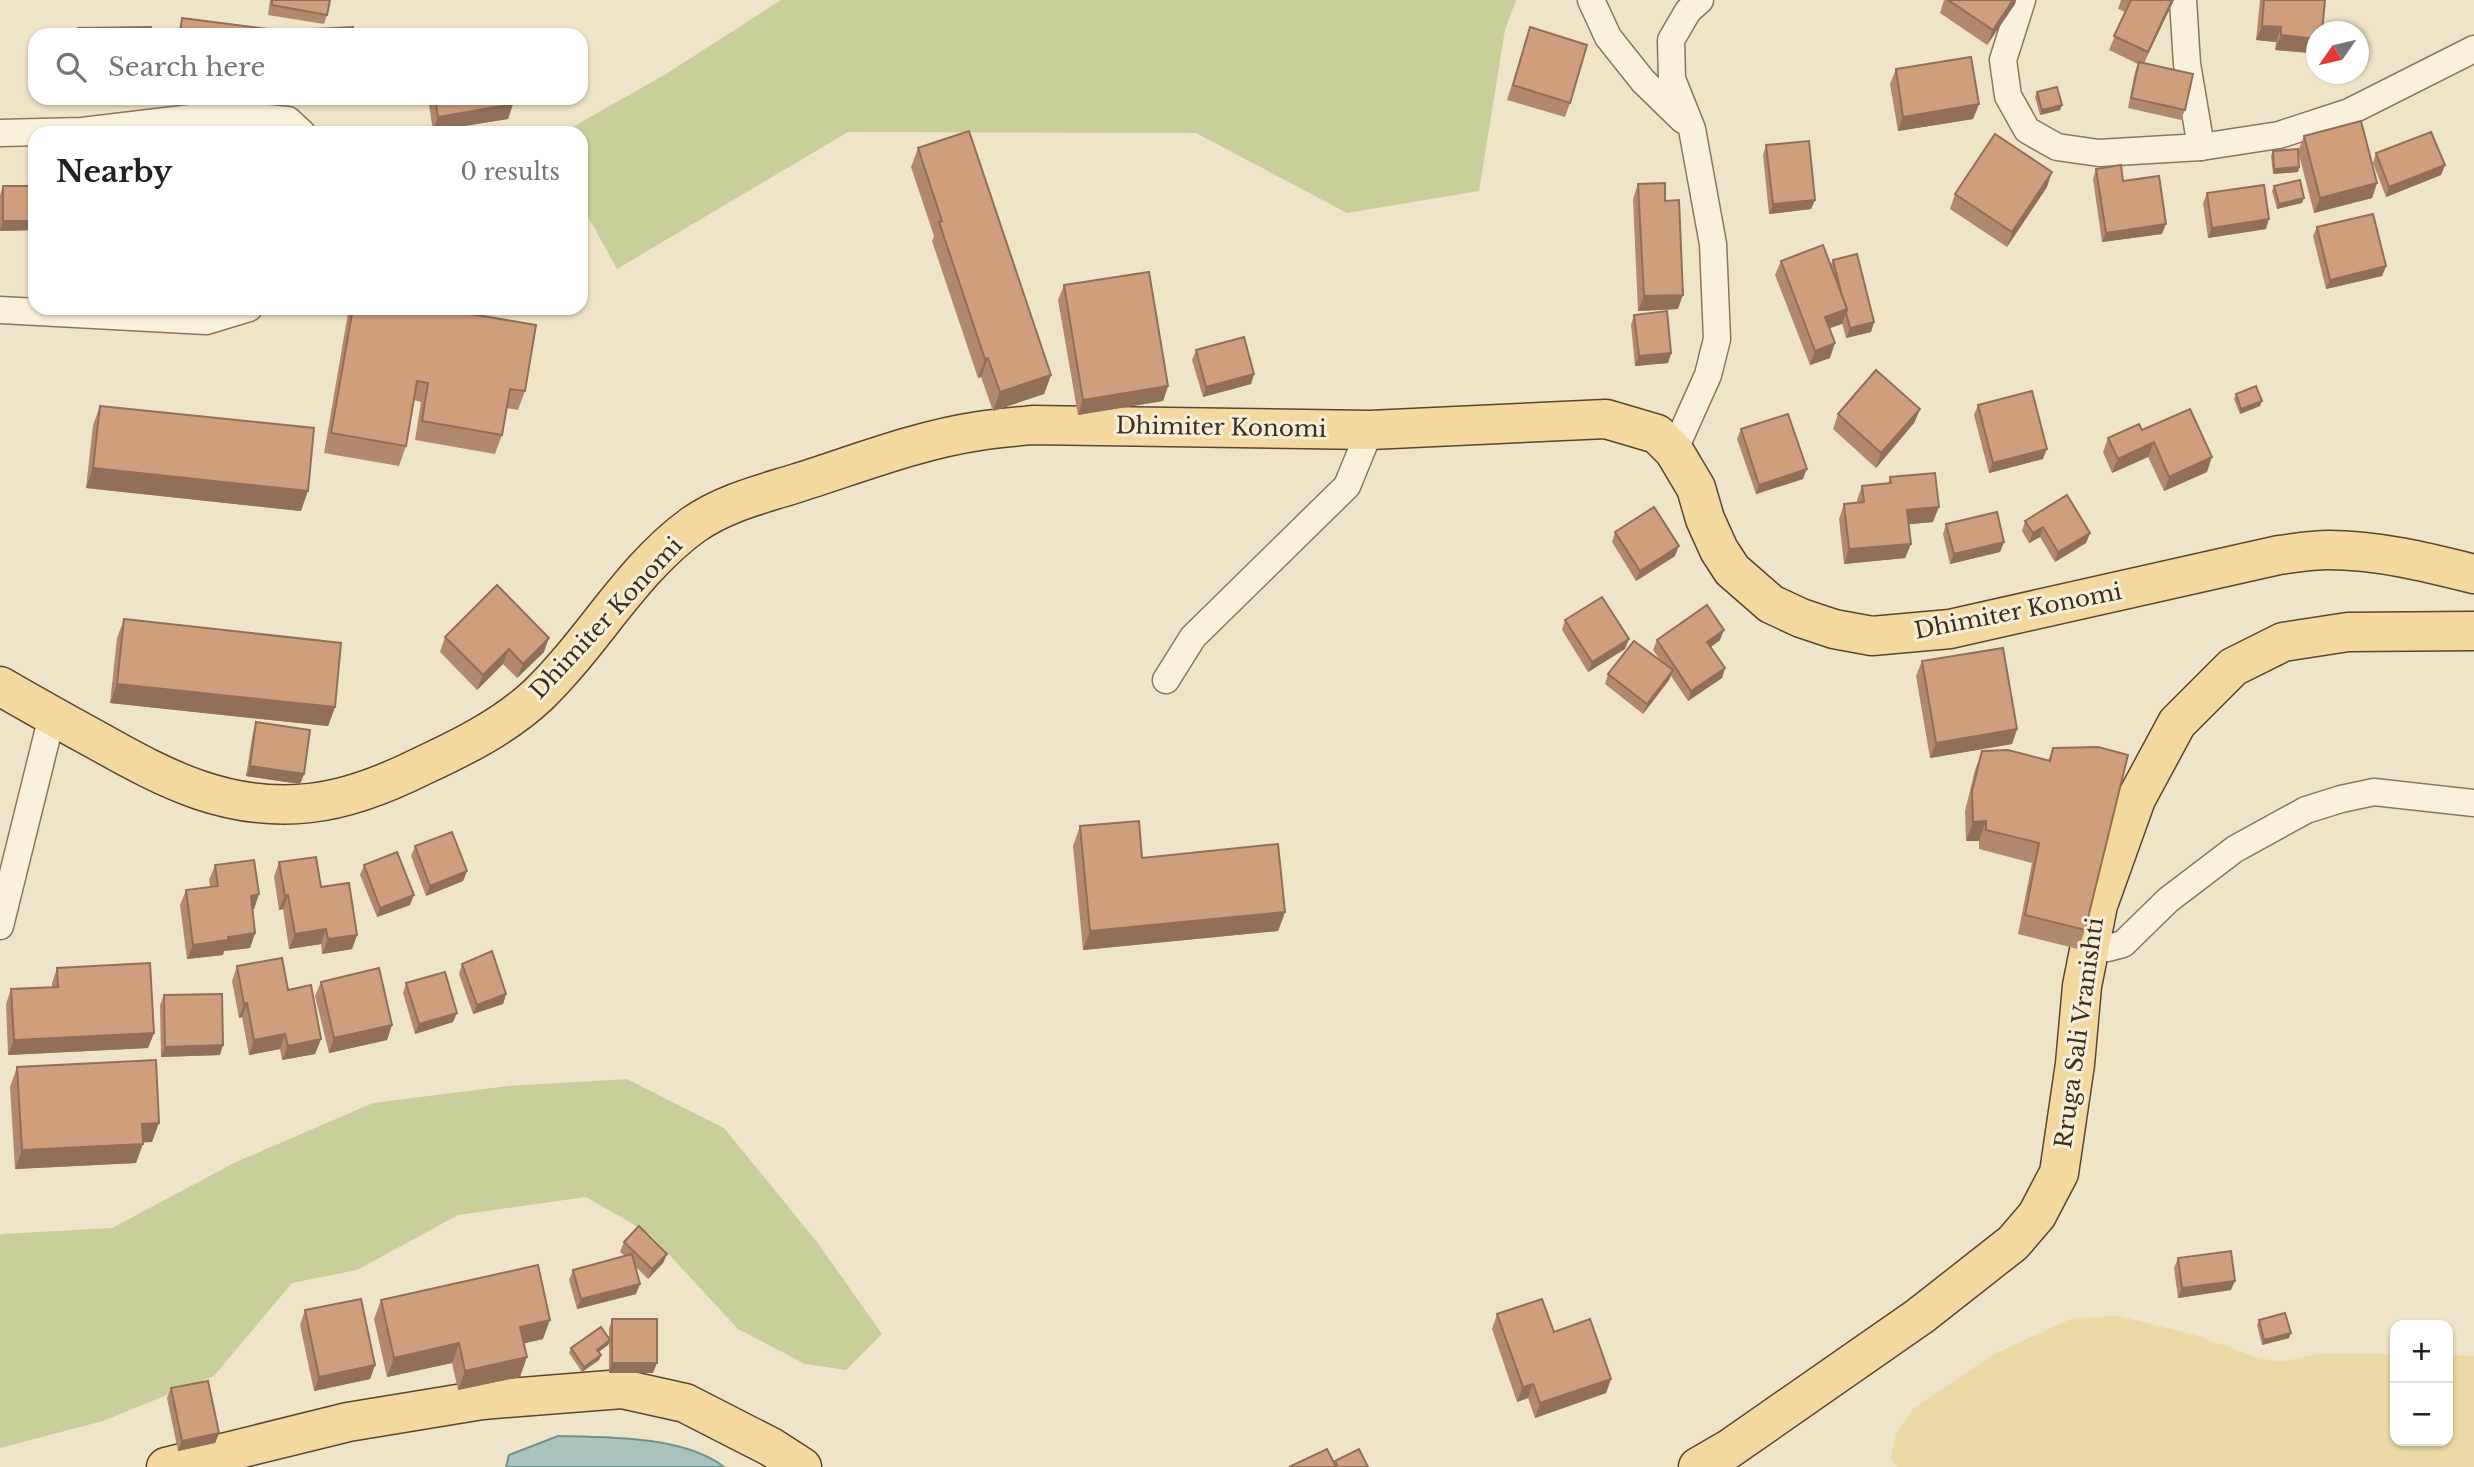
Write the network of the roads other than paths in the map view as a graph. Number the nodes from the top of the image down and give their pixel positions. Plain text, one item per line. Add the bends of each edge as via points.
1 (1591, 0) edge
2 (1700, 0) edge
3 (2022, 0) edge
4 (2183, 0) edge
5 (2474, 49) edge
6 (124, 126) edge
7 (294, 126) edge
8 (1692, 128) junction
9 (0, 132) edge
10 (28, 132) edge
11 (2201, 146) junction
12 (0, 310) edge
13 (28, 311) edge
14 (94, 315) edge
15 (226, 315) edge
16 (1370, 430) junction
17 (1674, 451) junction
18 (2474, 575) edge
19 (2474, 631) edge
20 (1166, 680) dead end
21 (0, 686) edge
22 (52, 716) junction
23 (2474, 803) edge
24 (0, 926) edge
25 (2090, 946) junction
26 (166, 1467) edge
27 (802, 1467) edge
28 (1698, 1467) edge

1 - 8 street via 1608,37 1643,81
2 - 8 street via 1671,40 1671,79
3 - 11 street via 2003,60 2008,96 2027,130 2057,147 2099,153
4 - 11 street via 2187,64
5 - 11 street via 2349,112 2279,135
6 - 7 street via 225,114 288,120
8 - 17 street via 1713,244 1717,339 1708,375
9 - 10 street
12 - 13 street
14 - 15 street via 206,321
16 - 17 main road, Dhimiter Konomi via 1606,419 1657,434
16 - 20 street via 1347,486 1193,637
16 - 22 main road, Dhimiter Konomi via 1032,425 978,431 909,448 728,506 666,547 569,663 535,698 498,725 412,771 371,788 312,803 244,802 180,785
17 - 18 main road, Dhimiter Konomi via 1696,488 1719,550 1749,586 1771,604 1801,618 1872,636 1950,629 2279,555 2326,550 2416,559
19 - 25 main road, Rruga Sali Vranishti via 2348,632 2283,642 2233,667 2177,723 2136,799 2098,905
21 - 22 main road, Dhimiter Konomi
22 - 24 street
23 - 25 street via 2374,792 2306,810 2235,849 2168,900 2123,944
25 - 28 main road, Rruga Sali Vranishti via 2059,1173 2037,1215 2013,1243 1920,1316
26 - 27 main road via 348,1422 482,1401 622,1389 685,1403

